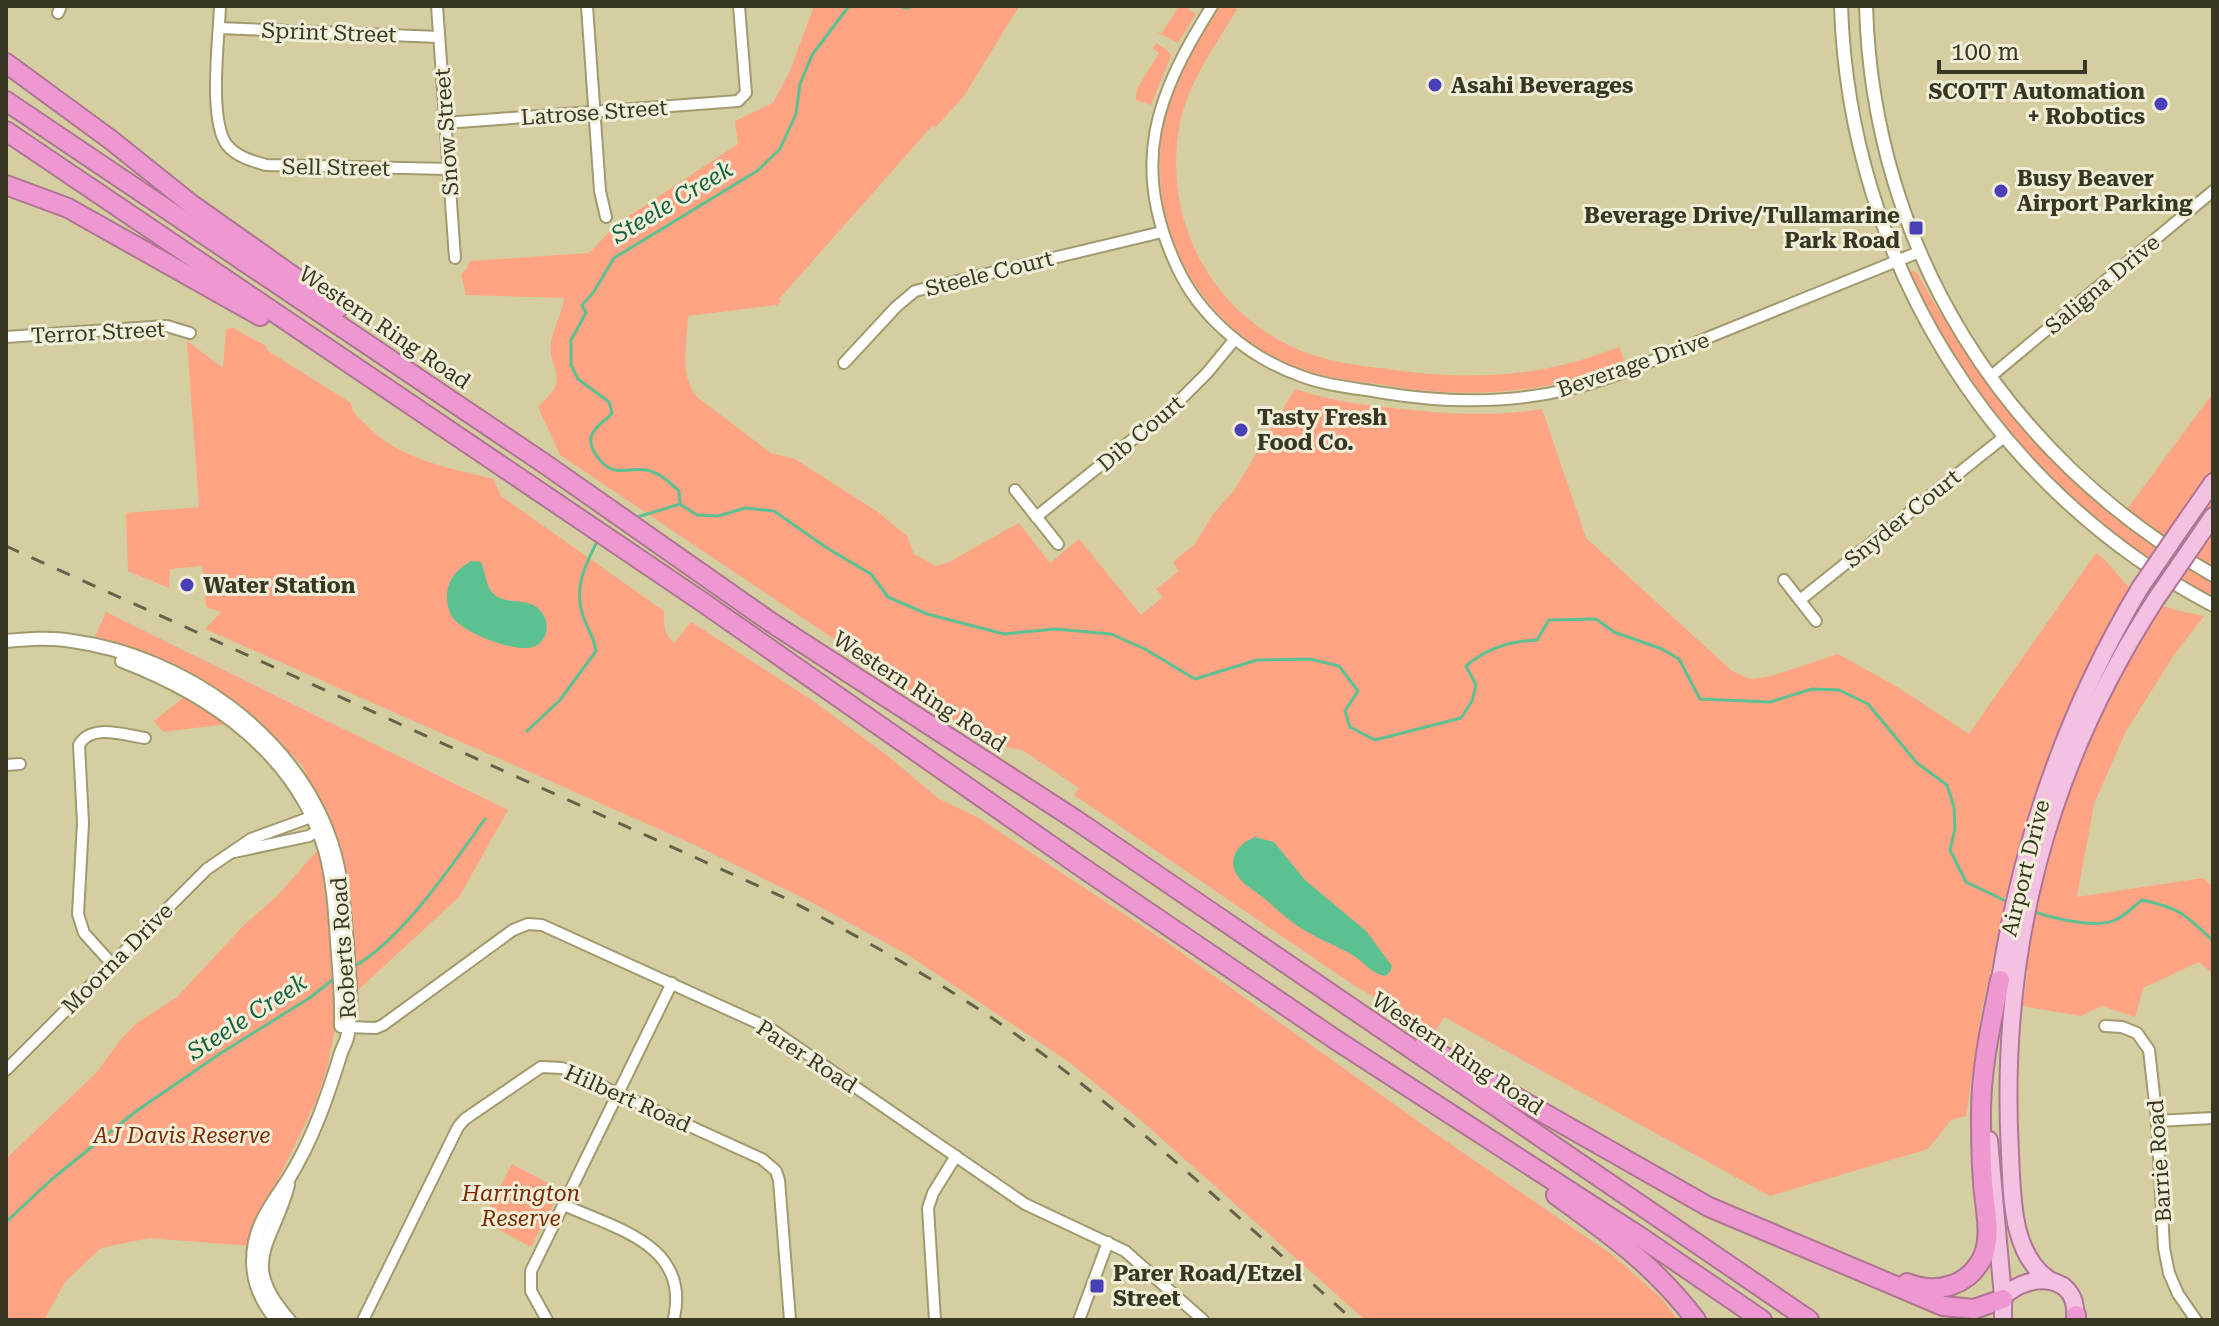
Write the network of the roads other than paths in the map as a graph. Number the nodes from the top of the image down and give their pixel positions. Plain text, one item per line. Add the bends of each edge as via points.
1 (220, 6) edge
2 (437, 6) edge
3 (587, 6) edge
4 (739, 6) edge
5 (1212, 6) edge
6 (1841, 6) edge
7 (1866, 6) edge
8 (219, 28) junction
9 (439, 37) junction
10 (6, 63) edge
11 (6, 101) edge
12 (594, 112) junction
13 (445, 123) junction
14 (6, 131) edge
15 (449, 169) junction
16 (6, 185) edge
17 (2213, 191) edge
18 (606, 217) dead end
19 (1162, 232) junction
20 (1919, 252) junction
21 (455, 258) dead end
22 (1896, 262) junction
23 (190, 333) dead end
24 (6, 337) edge
25 (1235, 339) junction
26 (844, 363) dead end
27 (1990, 377) junction
28 (2004, 437) junction
29 (545, 464) junction
30 (520, 479) junction
31 (2213, 482) edge
32 (1015, 490) dead end
33 (2213, 516) edge
34 (1036, 517) junction
35 (1058, 544) dead end
36 (2213, 575) edge
37 (1784, 580) dead end
38 (1800, 600) junction
39 (2213, 605) edge
40 (1816, 621) dead end
41 (6, 641) edge
42 (145, 738) dead end
43 (20, 764) dead end
44 (6, 765) edge
45 (1076, 820) junction
46 (317, 822) junction
47 (2030, 863) junction
48 (112, 964) junction
49 (2006, 969) junction
50 (672, 983) junction
51 (346, 1025) junction
52 (2105, 1026) dead end
53 (1336, 1040) junction
54 (8, 1063) edge
55 (618, 1093) junction
56 (2213, 1118) edge
57 (2157, 1121) junction
58 (956, 1156) junction
59 (290, 1178) junction
60 (564, 1205) junction
61 (1108, 1242) junction
62 (1806, 1248) junction
63 (2051, 1281) junction
64 (2003, 1298) junction
65 (674, 1318) edge
66 (2075, 1318) edge
67 (277, 1320) edge
68 (289, 1320) edge
69 (363, 1320) edge
70 (547, 1320) edge
71 (790, 1320) edge
72 (935, 1320) edge
73 (1079, 1320) edge
74 (1203, 1320) edge
75 (1696, 1320) edge
76 (1762, 1320) edge
77 (1809, 1320) edge
78 (2003, 1320) edge
79 (2196, 1320) edge

1 - 8 street
2 - 9 street, Snow Street
3 - 12 street
4 - 12 street, Latrose Street via 746,93 742,100
5 - 19 street, Beverage Drive via 1170,78 1156,127 1152,171
6 - 22 street via 1855,134
7 - 20 street via 1880,129
8 - 9 street, Sprint Street
8 - 15 street, Sell Street via 216,112 228,146 244,158 266,165
9 - 13 street, Snow Street
10 - 29 highway
11 - 29 highway, Western Ring Road
12 - 13 street, Latrose Street
12 - 18 street
13 - 15 street, Snow Street
14 - 30 highway
15 - 21 street, Snow Street
16 - 30 highway via 68,208 254,312
17 - 27 street, Saligna Drive
19 - 25 street, Beverage Drive via 1189,289
19 - 26 street, Steele Court via 915,291
20 - 22 street, Beverage Drive
20 - 27 street via 1948,313
22 - 25 street, Beverage Drive via 1628,370 1571,389 1514,399 1442,400 1321,382 1277,366
22 - 28 street via 1939,346
23 - 24 street, Terror Street via 167,326
25 - 34 street, Dib Court via 1173,407
27 - 36 street via 2082,482 2145,533
28 - 38 street, Snyder Court
28 - 39 street via 2064,500 2118,545
29 - 45 highway, Western Ring Road via 848,674
30 - 53 highway
31 - 47 main road, Airport Drive, bridge via 2108,644 2048,780
32 - 34 street
33 - 47 main road, Airport Drive, bridge via 2107,681
34 - 35 street
37 - 38 street
38 - 40 street
41 - 46 street, Roberts Road via 73,641 139,659 223,701 281,753 299,777
42 - 48 street via 96,732 79,745 83,823 78,914 84,933
43 - 44 street
45 - 62 highway via 1452,1062 1709,1207
45 - 77 highway, Western Ring Road
46 - 48 street, Moorna Drive via 302,838 234,852 199,876
46 - 51 street, Roberts Road via 332,844 340,876
47 - 49 main road, Airport Drive
48 - 54 street, Moorna Drive
49 - 62 highway via 1987,1041 1981,1109 1987,1239 1974,1270 1959,1283 1926,1288
49 - 63 main road, Airport Drive via 2015,1215 2032,1262
49 - 64 main road, Airport Drive via 1991,1044 1989,1122
50 - 51 street, Parer Road via 556,930 528,924 391,1019
50 - 55 street
50 - 58 street, Parer Road via 771,1029
51 - 59 street, Roberts Road via 326,1102
52 - 57 street, Barrie Road via 2137,1033 2149,1050
53 - 75 highway via 1400,1091 1632,1250
53 - 76 highway
55 - 60 street
55 - 69 street, Hilbert Road via 562,1068 541,1067 465,1119
55 - 71 street, Hilbert Road via 762,1159 776,1171
56 - 57 street
57 - 79 street, Barrie Road via 2164,1248 2178,1294
58 - 61 street, Parer Road via 1032,1208
58 - 72 street via 928,1208
59 - 67 street, Roberts Road via 258,1231 254,1252 258,1290
59 - 68 street, Roberts Road via 262,1262 270,1296
60 - 65 street via 639,1239 665,1261 677,1287
60 - 70 street via 529,1278
61 - 73 street
61 - 74 street, Parer Road
62 - 64 highway via 1943,1306 1974,1309
63 - 64 main road via 2025,1282
63 - 66 main road, Airport Drive via 2067,1292
64 - 78 main road, Airport Drive

